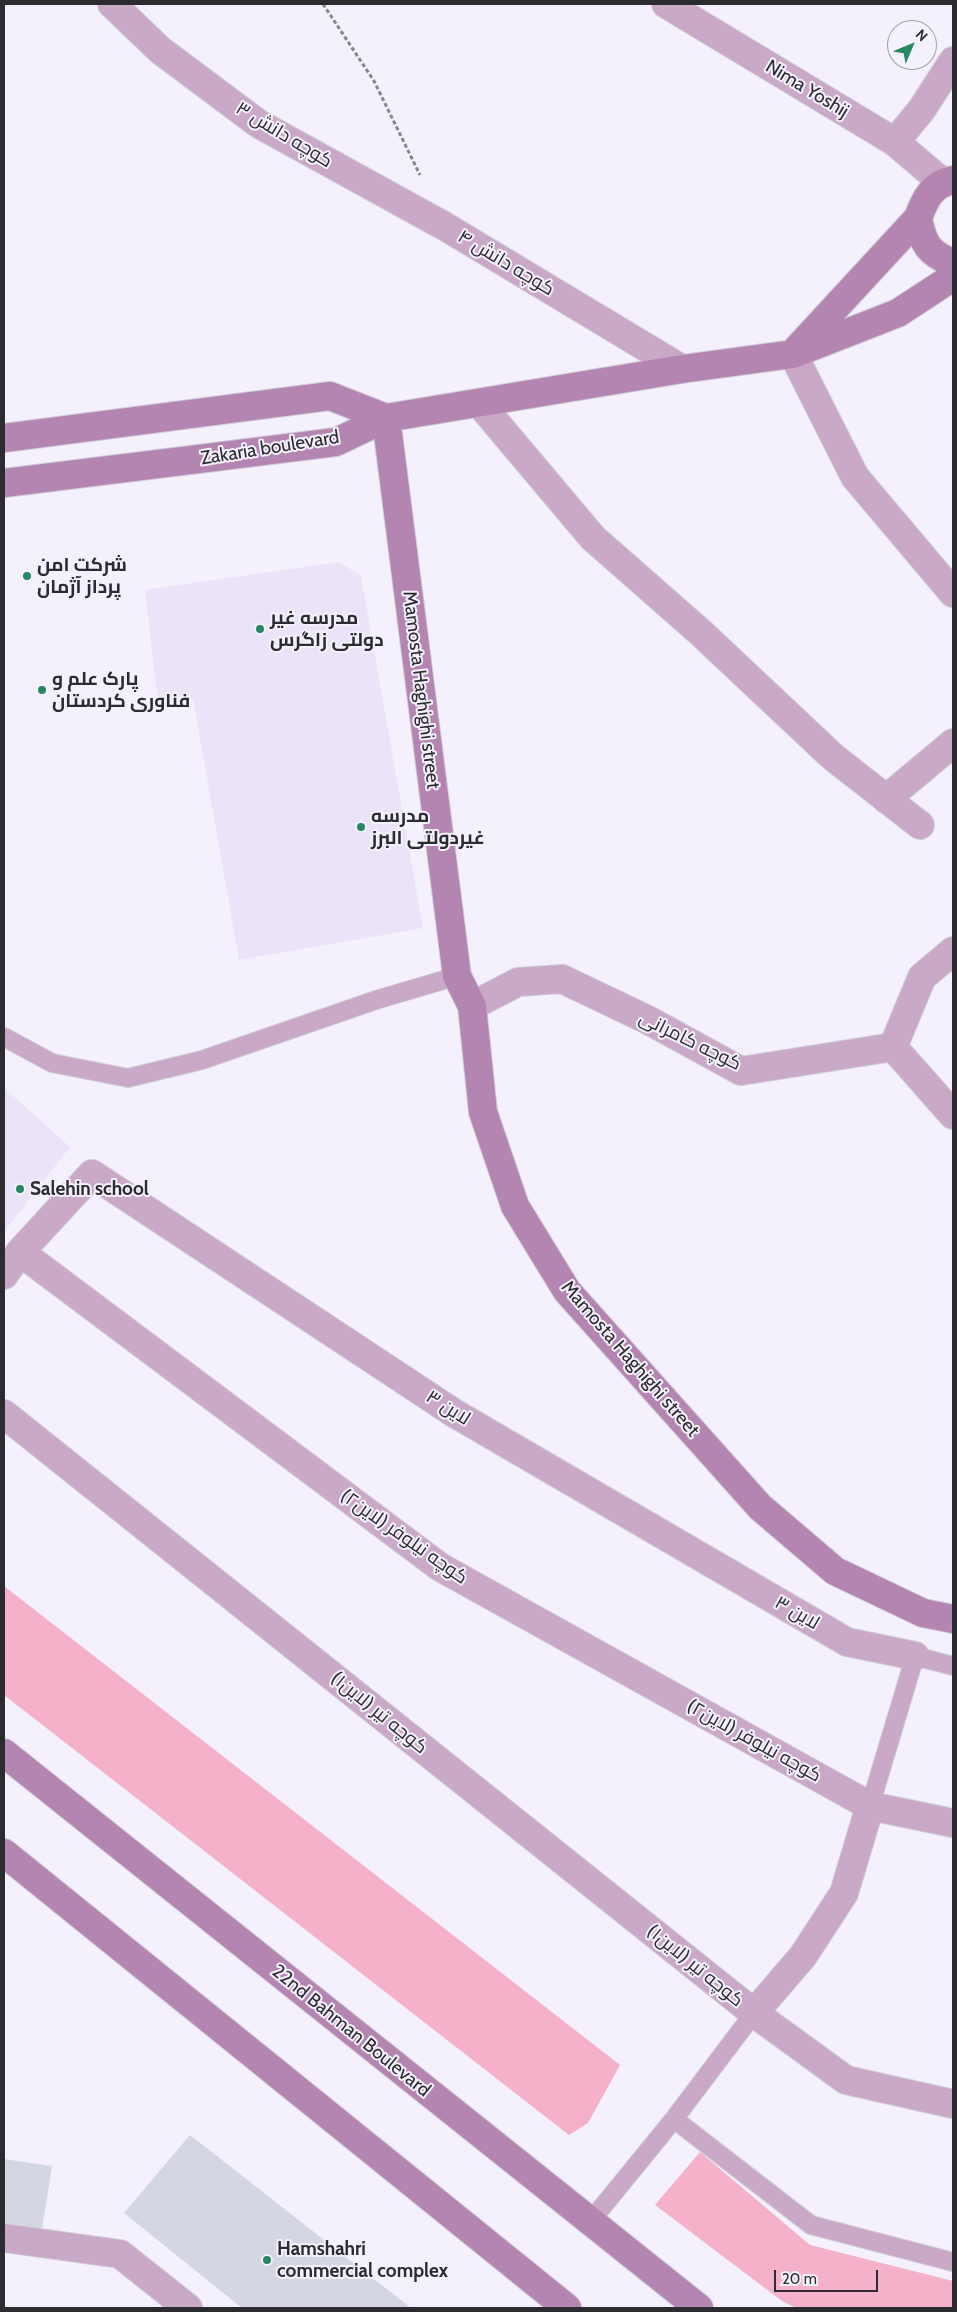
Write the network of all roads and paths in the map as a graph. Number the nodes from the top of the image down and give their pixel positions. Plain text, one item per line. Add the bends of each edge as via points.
1 (112, 4) edge
2 (323, 4) edge
3 (666, 4) edge
4 (953, 61) edge
5 (895, 142) junction
6 (421, 176) dead end
7 (948, 181) edge
8 (918, 218) junction
9 (446, 227) joint
10 (953, 263) edge
11 (953, 277) edge
12 (793, 354) junction
13 (682, 369) junction
14 (480, 404) junction
15 (386, 418) junction
16 (8, 434) edge
17 (4, 484) edge
18 (953, 593) edge
19 (953, 743) edge
20 (886, 799) junction
21 (920, 826) dead end
22 (953, 951) edge
23 (457, 976) junction
24 (472, 1006) junction
25 (4, 1038) edge
26 (893, 1047) junction
27 (953, 1115) edge
28 (20, 1252) junction
29 (4, 1275) edge
30 (4, 1414) edge
31 (953, 1619) edge
32 (915, 1656) junction
33 (953, 1666) edge
34 (4, 1753) edge
35 (870, 1806) junction
36 (953, 1823) edge
37 (4, 1853) edge
38 (754, 2013) junction
39 (953, 2104) edge
40 (674, 2119) junction
41 (590, 2222) junction
42 (4, 2238) edge
43 (953, 2262) edge
44 (188, 2308) edge
45 (567, 2308) edge
46 (699, 2308) edge

1 - 9 street, کوچه دانش ۳ via 160,50 258,124
2 - 6 path via 374,81
3 - 5 street, Nima Yoshij
4 - 5 street via 922,109
5 - 7 street, Nima Yoshij
7 - 8 main road via 926,196
8 - 10 main road via 922,240 937,257
8 - 12 main road
9 - 13 street, کوچه دانش ۴
11 - 12 main road via 898,313
12 - 13 main road
12 - 18 street via 855,477
13 - 14 main road
14 - 15 main road
14 - 20 street via 593,538 833,756
15 - 16 main road, Zakaria boulevard via 330,396
15 - 17 main road, Zakaria boulevard via 336,442
15 - 23 main road, Mamosta Haghighi street
19 - 20 street
20 - 21 street
22 - 26 street via 922,977
23 - 24 main road, Mamosta Haghighi street
23 - 25 lane via 376,1000 202,1060 128,1078 52,1063
24 - 26 street, کوچه کامرانی via 518,982 562,979 648,1020 741,1071
24 - 31 main road, Mamosta Haghighi street via 483,1112 515,1206 567,1291 760,1508 835,1571 924,1613
26 - 27 street
28 - 29 street
28 - 32 street, لاین ۳ via 92,1174 454,1413 847,1642
28 - 35 street, کوچه نیلوفر (لاین۲) via 440,1567
30 - 38 street, کوچه تیر (لاین۱)
32 - 33 lane
32 - 35 lane
34 - 41 main road, 22nd Bahman Boulevard
35 - 36 street, کوچه نیلوفر (لاین۲)
35 - 38 street via 844,1894 803,1956
37 - 45 main road
38 - 39 street, کوچه تیر (لاین۱) via 846,2080
38 - 40 lane
40 - 41 lane
40 - 43 lane via 811,2225
41 - 46 main road, 22nd Bahman Boulevard
42 - 44 street via 120,2254

